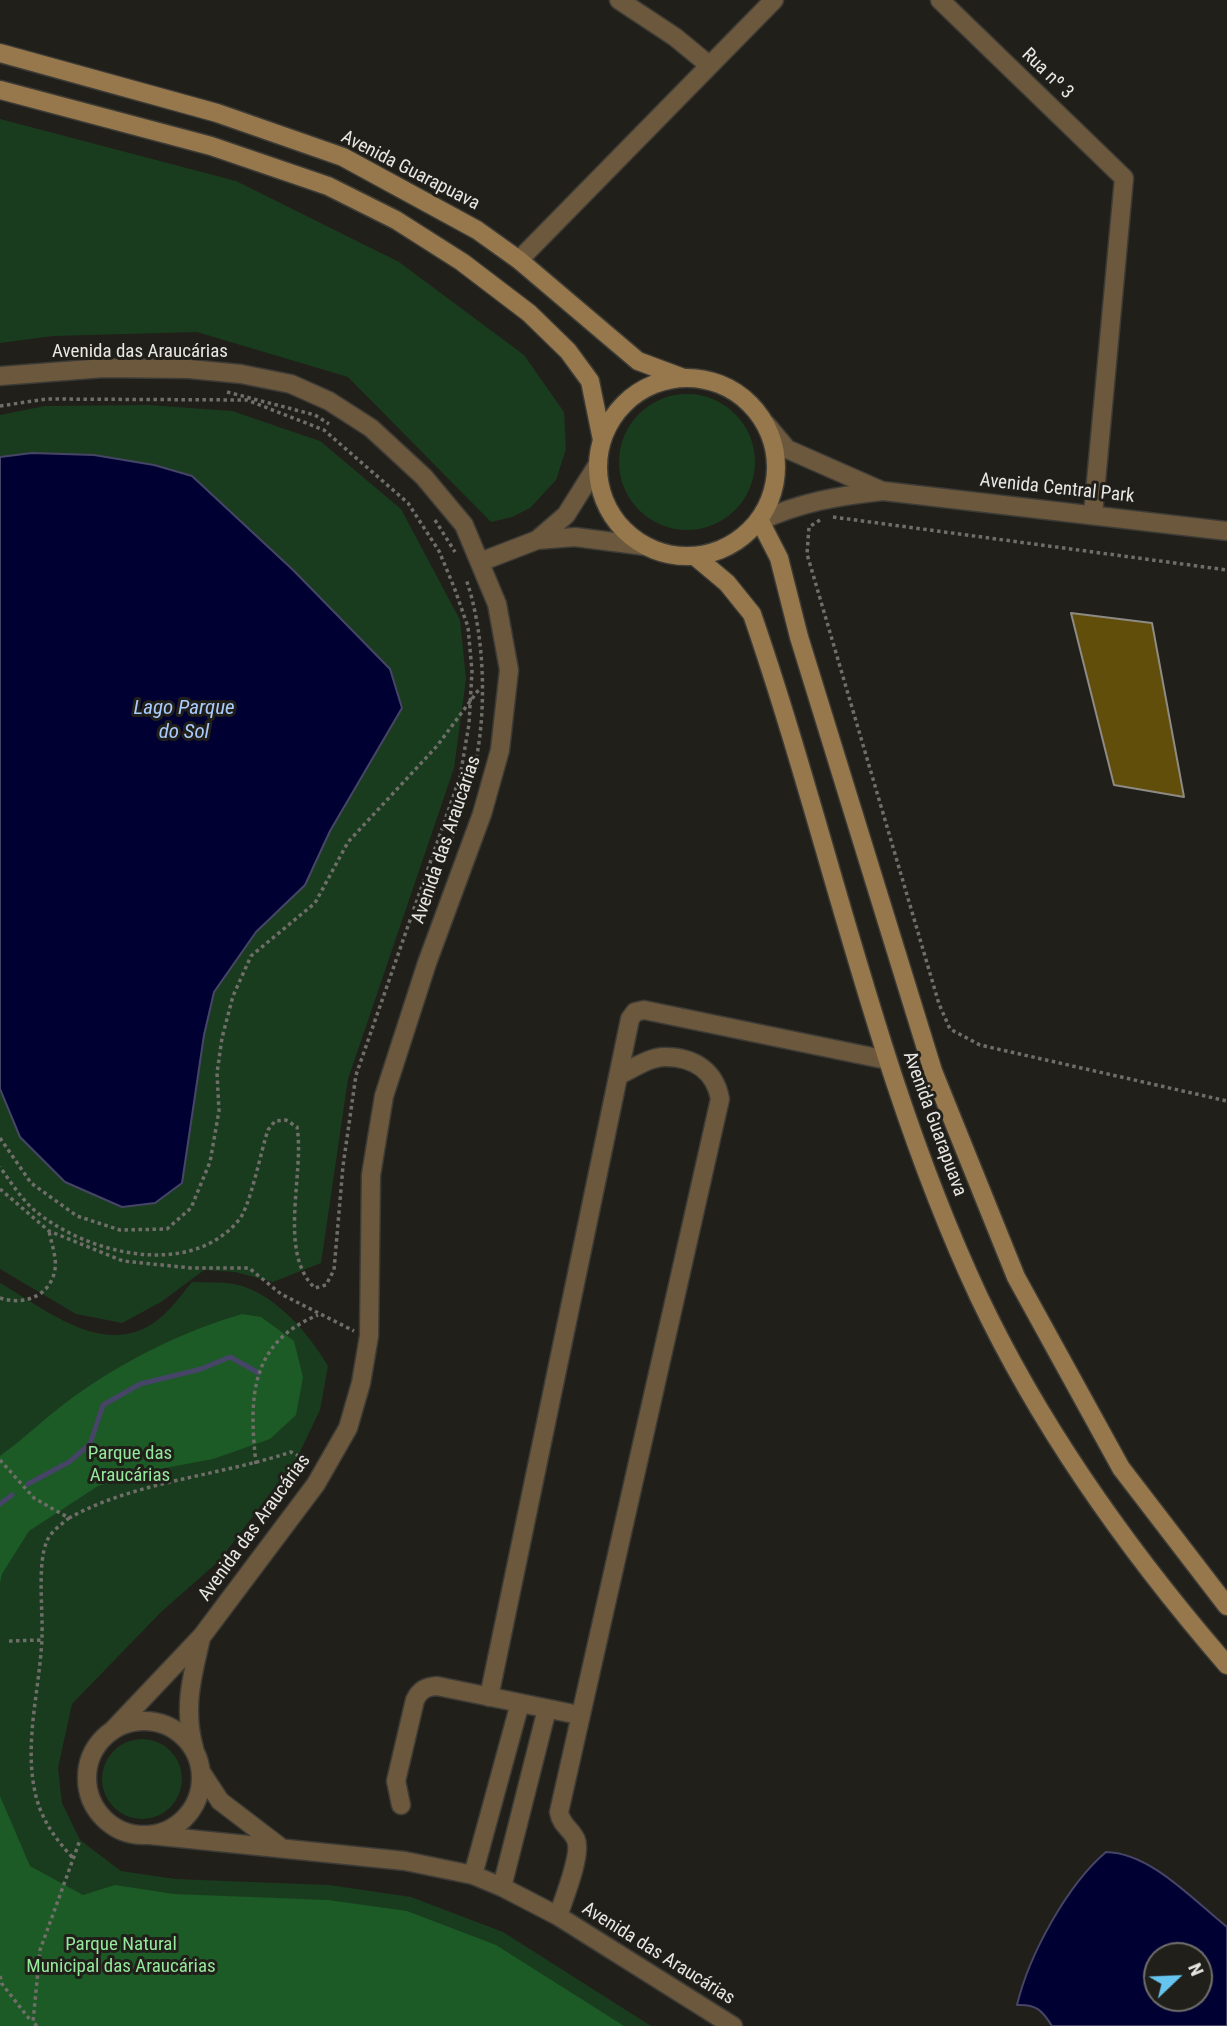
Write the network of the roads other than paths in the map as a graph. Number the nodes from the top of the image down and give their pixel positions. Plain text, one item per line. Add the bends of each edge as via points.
1 (619, 0) edge
2 (774, 0) edge
3 (940, 0) edge
4 (0, 53) edge
5 (709, 65) junction
6 (0, 90) edge
7 (519, 260) junction
8 (0, 376) edge
9 (681, 377) junction
10 (766, 424) junction
11 (602, 440) junction
12 (598, 464) junction
13 (883, 491) junction
14 (1093, 514) junction
15 (760, 521) junction
16 (1227, 531) edge
17 (537, 540) junction
18 (645, 546) junction
19 (696, 557) junction
20 (480, 562) junction
21 (887, 1060) junction
22 (618, 1076) junction
23 (1227, 1605) edge
24 (201, 1636) junction
25 (1227, 1665) edge
26 (489, 1696) junction
27 (520, 1703) junction
28 (547, 1709) junction
29 (579, 1715) junction
30 (112, 1731) junction
31 (198, 1763) junction
32 (401, 1805) dead end
33 (490, 1817) junction
34 (519, 1823) junction
35 (150, 1835) junction
36 (279, 1846) junction
37 (473, 1875) junction
38 (502, 1887) junction
39 (558, 1916) junction
40 (733, 2026) edge

1 - 5 street
2 - 5 street
3 - 14 street, Rua nº 3 via 1124,178
4 - 7 street, Avenida Guarapuava via 217,113 343,157 477,230
5 - 7 street
6 - 11 street via 211,146 328,186 396,220 529,313 568,351 590,381
7 - 9 street, Avenida Guarapuava via 638,361
8 - 20 street, Avenida das Araucárias via 104,368 189,369 291,384 372,428 424,477 464,525
9 - 10 street via 707,379 731,388
9 - 11 street via 655,383 632,396 614,416
10 - 13 street via 787,449
10 - 15 street via 775,448 777,473 772,498
11 - 12 street
12 - 17 street via 566,515
12 - 18 street via 600,489 610,512
13 - 14 street, Avenida Central Park
13 - 15 street via 827,497
14 - 16 street, Avenida Central Park
15 - 19 street via 720,551
15 - 23 street, Avenida Guarapuava via 779,558 799,637 933,1071 1016,1277 1121,1468
17 - 18 street via 575,537
17 - 20 street
18 - 19 street via 670,555
19 - 21 street, Avenida Guarapuava via 727,583 752,614
20 - 24 street, Avenida das Araucárias via 497,604 509,670 500,750 384,1096 371,1175 369,1336 361,1383 348,1428 316,1484
21 - 22 street via 644,1010 630,1019
21 - 25 street, Avenida Guarapuava via 979,1297 1020,1373 1078,1474 1159,1586
22 - 26 street
22 - 29 street via 664,1057 704,1066 717,1082 720,1099
24 - 30 street, Avenida das Araucárias
24 - 31 street, Avenida das Araucárias via 187,1723
26 - 27 street
26 - 32 street via 437,1686 419,1692 396,1782
27 - 28 street
27 - 33 street
28 - 29 street
28 - 34 street
29 - 39 street via 559,1812 578,1850
30 - 31 street, Avenida das Araucárias via 149,1721 169,1727 184,1738
30 - 35 street, Avenida das Araucárias via 89,1762 87,1782 92,1801 116,1828
31 - 35 street, Avenida das Araucárias via 200,1790 193,1807 182,1821
31 - 36 street, Avenida das Araucárias via 220,1801
33 - 34 street
33 - 37 street
34 - 38 street
35 - 36 street, Avenida das Araucárias
36 - 37 street, Avenida das Araucárias via 405,1861
37 - 38 street, Avenida das Araucárias
38 - 39 street, Avenida das Araucárias
39 - 40 street, Avenida das Araucárias

